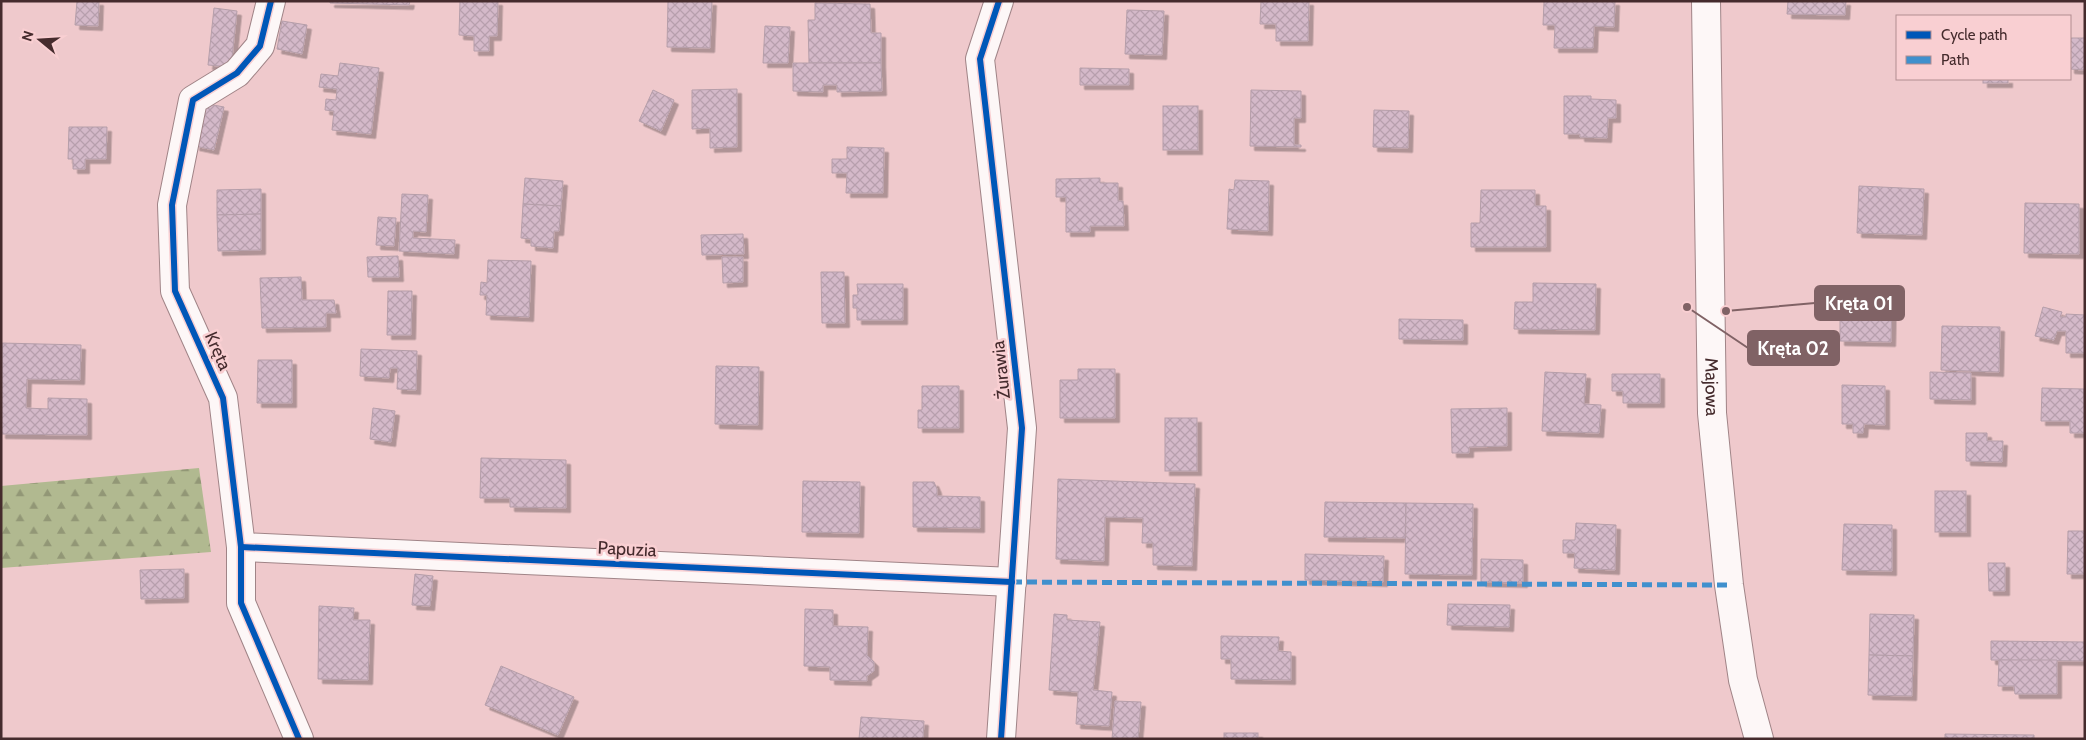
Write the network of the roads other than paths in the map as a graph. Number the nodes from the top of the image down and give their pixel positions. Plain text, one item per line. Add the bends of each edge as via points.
1 (271, 1) edge
2 (999, 1) edge
3 (1706, 1) edge
4 (241, 546) junction
5 (1012, 582) junction
6 (299, 739) edge
7 (1002, 739) edge
8 (1759, 739) edge

1 - 4 street, Kręta via 260,46 237,73 193,100 172,204 175,291 223,398
2 - 5 street, Żurawia via 980,59 1022,428
3 - 8 street, Majowa via 1712,413 1729,585 1743,680
4 - 5 street, Papuzia
4 - 6 street, Kręta via 241,604
5 - 7 street, Żurawia

